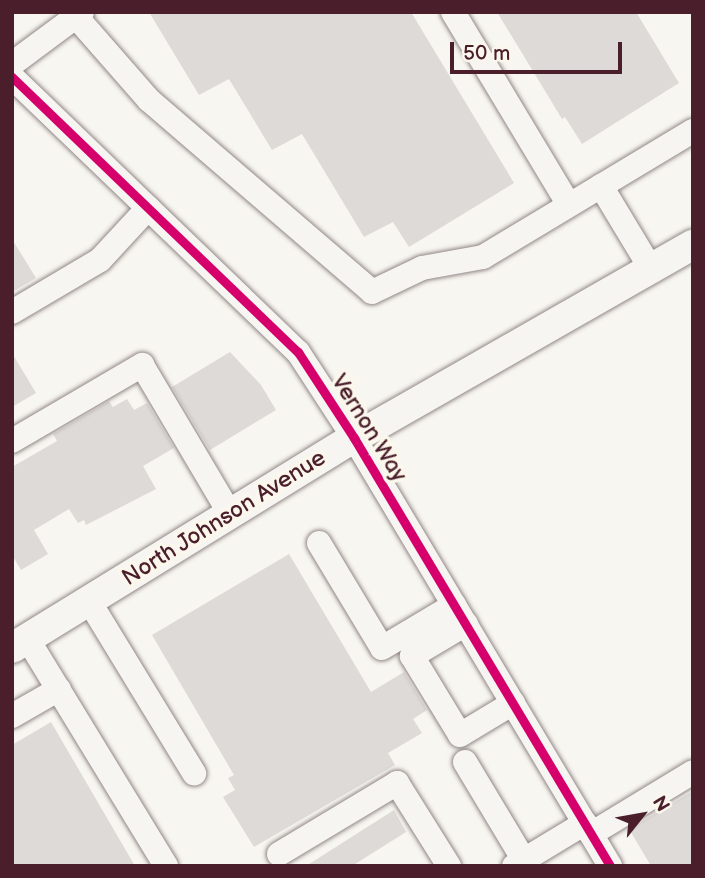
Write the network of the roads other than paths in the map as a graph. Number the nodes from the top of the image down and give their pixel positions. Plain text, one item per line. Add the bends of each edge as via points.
1 (453, 12) edge
2 (77, 14) edge
3 (12, 64) edge
4 (12, 77) edge
5 (693, 131) edge
6 (601, 186) junction
7 (569, 205) junction
8 (148, 208) junction
9 (693, 245) edge
10 (651, 269) junction
11 (12, 312) edge
12 (354, 438) junction
13 (12, 441) edge
14 (230, 514) junction
15 (319, 543) dead end
16 (89, 601) junction
17 (460, 615) junction
18 (20, 643) edge
19 (59, 688) junction
20 (513, 703) junction
21 (12, 716) edge
22 (465, 762) dead end
23 (693, 772) edge
24 (194, 773) dead end
25 (588, 828) junction
26 (279, 854) dead end
27 (519, 863) edge
28 (166, 866) edge
29 (449, 866) edge
30 (610, 866) edge

1 - 7 street
2 - 3 street
2 - 7 street via 149,100 366,290 379,290 422,268 484,257
4 - 8 street, Vernon Way
5 - 6 street
6 - 7 street
6 - 10 street
8 - 11 street via 100,260
8 - 12 street, Vernon Way via 298,352
9 - 10 main road, North Johnson Avenue
10 - 12 main road, North Johnson Avenue
12 - 14 main road, North Johnson Avenue
12 - 17 street, Vernon Way
13 - 14 street via 142,365
14 - 16 main road, North Johnson Avenue
15 - 17 street via 382,648
16 - 18 main road, North Johnson Avenue
16 - 24 street
17 - 20 street, Vernon Way
17 - 20 street via 412,656 460,735
18 - 19 street
19 - 21 street
19 - 28 street
20 - 25 street, Vernon Way
22 - 27 street
23 - 25 street
25 - 27 street
25 - 30 street, Vernon Way
26 - 29 street via 397,783

